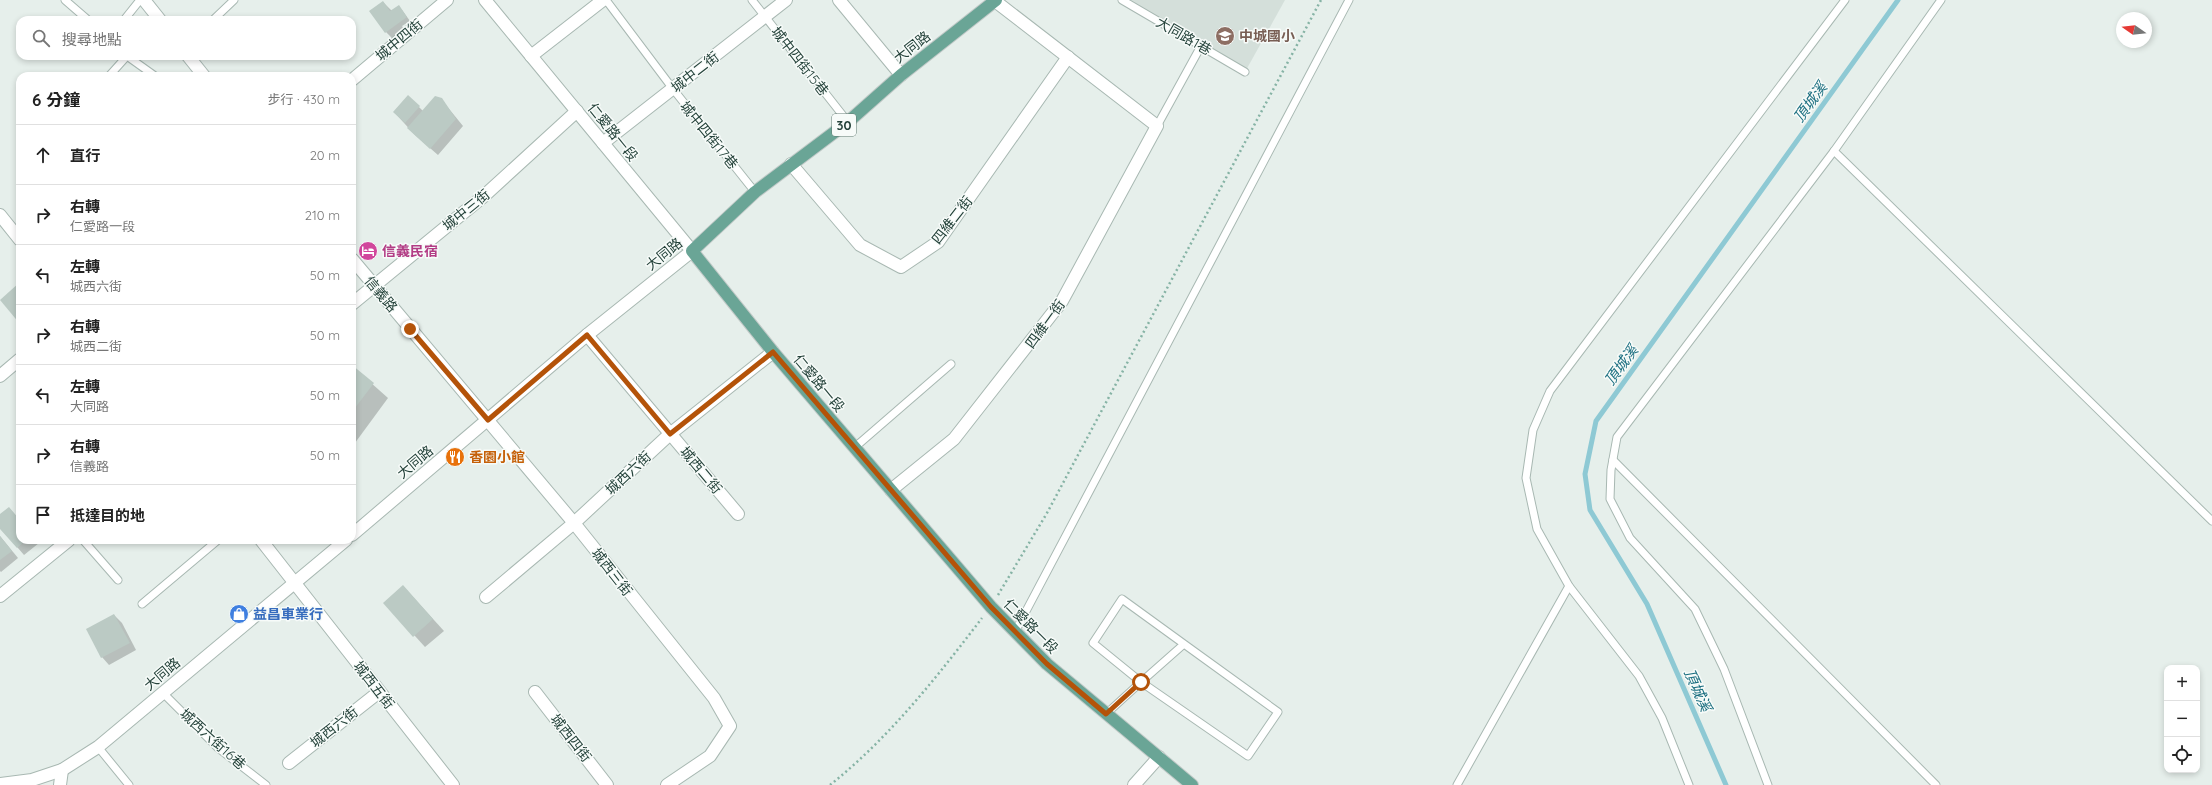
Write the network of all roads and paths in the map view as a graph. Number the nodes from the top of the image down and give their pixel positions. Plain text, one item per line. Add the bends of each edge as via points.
1 (65, 0) edge
2 (140, 0) edge
3 (144, 0) edge
4 (234, 0) edge
5 (446, 0) edge
6 (485, 0) edge
7 (605, 0) edge
8 (752, 0) edge
9 (786, 0) edge
10 (839, 0) edge
11 (1122, 0) edge
12 (1321, 0) edge
13 (1349, 0) edge
14 (1845, 0) edge
15 (1941, 0) edge
16 (996, 1) edge
17 (83, 16) edge
18 (127, 16) edge
19 (157, 16) edge
20 (217, 16) edge
21 (765, 17) junction
22 (1200, 46) junction
23 (531, 56) junction
24 (1068, 57) junction
25 (123, 60) edge
26 (133, 60) edge
27 (191, 60) edge
28 (113, 72) edge
29 (149, 72) edge
30 (201, 72) edge
31 (1246, 72) dead end
32 (900, 75) junction
33 (356, 77) edge
34 (673, 89) junction
35 (577, 111) junction
36 (848, 122) junction
37 (1157, 126) junction
38 (602, 143) junction
39 (1834, 151) junction
40 (791, 164) junction
41 (755, 192) junction
42 (0, 217) edge
43 (16, 235) edge
44 (692, 251) junction
45 (356, 264) edge
46 (374, 285) junction
47 (356, 301) edge
48 (587, 335) junction
49 (773, 352) junction
50 (16, 362) edge
51 (951, 364) dead end
52 (0, 376) edge
53 (488, 420) junction
54 (670, 434) junction
55 (854, 448) junction
56 (1613, 460) junction
57 (891, 490) junction
58 (738, 514) dead end
59 (2212, 521) edge
60 (574, 523) junction
61 (356, 532) edge
62 (64, 544) edge
63 (86, 544) edge
64 (213, 544) edge
65 (264, 544) edge
66 (341, 544) edge
67 (118, 580) dead end
68 (294, 584) junction
69 (1569, 586) junction
70 (0, 596) edge
71 (486, 598) dead end
72 (142, 604) dead end
73 (991, 607) junction
74 (1015, 632) junction
75 (1184, 644) junction
76 (1141, 682) junction
77 (379, 692) junction
78 (535, 692) dead end
79 (163, 693) junction
80 (1106, 714) junction
81 (98, 747) junction
82 (1158, 757) junction
83 (289, 763) dead end
84 (62, 770) junction
85 (0, 784) edge
86 (60, 785) edge
87 (129, 785) edge
88 (266, 785) edge
89 (453, 785) edge
90 (607, 785) edge
91 (667, 785) edge
92 (830, 785) edge
93 (1134, 785) edge
94 (1192, 785) edge
95 (1457, 785) edge
96 (1689, 785) edge
97 (1768, 785) edge
98 (1936, 785) edge

1 - 17 lane
2 - 18 lane
3 - 19 street
4 - 20 lane
5 - 33 street, 城中四街
6 - 23 street, 仁愛路一段
7 - 23 street
7 - 34 lane, 城中四街17巷
8 - 21 lane, 城中四街15巷
9 - 21 street, 城中二街
10 - 32 street
11 - 22 lane, 大同路1巷
12 - 73 path via 1051,506
13 - 74 lane
14 - 69 lane via 1550,391 1533,430 1526,478 1537,529
15 - 39 lane
16 - 24 street
16 - 32 main road, 大同路 / 30
21 - 34 street, 城中二街
21 - 36 lane, 城中四街15巷
22 - 31 lane, 大同路1巷
22 - 37 lane, 四維一街
23 - 35 street, 仁愛路一段
24 - 37 street
24 - 40 street, 四維二街 via 938,242 901,267 860,245
25 - 28 lane
26 - 29 lane
27 - 30 street
32 - 36 main road, 大同路 / 30
34 - 38 street, 城中二街
34 - 41 lane, 城中四街17巷
35 - 38 street, 仁愛路一段
35 - 46 street, 城中三街 via 485,195
36 - 40 main road, 大同路 / 30
37 - 57 street, 四維一街 via 1062,301 954,439
38 - 44 street, 仁愛路一段
39 - 56 lane via 1617,437
39 - 59 lane
40 - 41 main road, 大同路 / 30
41 - 44 main road, 大同路 / 30
42 - 43 street
44 - 48 street, 大同路
44 - 49 main road, 仁愛路一段
45 - 46 street, 信義路
46 - 47 street, 城中三街
46 - 53 street, 信義路
48 - 53 street, 大同路
48 - 54 street, 城西二街
49 - 54 street, 城西六街
49 - 55 main road, 仁愛路一段
50 - 52 street
51 - 55 lane
53 - 60 street, 城西三街
53 - 61 street, 大同路
54 - 58 street, 城西二街
54 - 60 street, 城西六街
55 - 57 main road, 仁愛路一段
56 - 97 lane via 1610,498 1630,538 1696,609 1724,670
56 - 98 lane
57 - 73 main road, 仁愛路一段
60 - 71 street, 城西六街
60 - 91 street, 城西三街 via 714,698 730,726 710,756
62 - 70 street
63 - 67 lane
64 - 72 lane
65 - 68 street, 城西五街
66 - 68 street, 大同路
68 - 77 street, 城西五街
68 - 79 street, 大同路
69 - 95 lane
69 - 96 lane via 1639,676 1662,718
73 - 74 main road, 仁愛路一段
73 - 92 path via 932,683 855,765
74 - 80 main road, 仁愛路一段 via 1047,664
75 - 76 lane
75 - 76 lane via 1122,599 1093,643
75 - 76 lane via 1278,712 1248,756
76 - 80 lane
77 - 83 street, 城西六街
77 - 89 street, 城西五街
78 - 90 street, 城西四街
79 - 81 street, 大同路
79 - 88 lane, 城西六街16巷 via 218,748
80 - 82 main road, 仁愛路一段
81 - 84 street, 大同路
81 - 87 lane
82 - 93 street
82 - 94 main road, 仁愛路一段
84 - 85 street, 大同路 via 32,780
84 - 86 street

